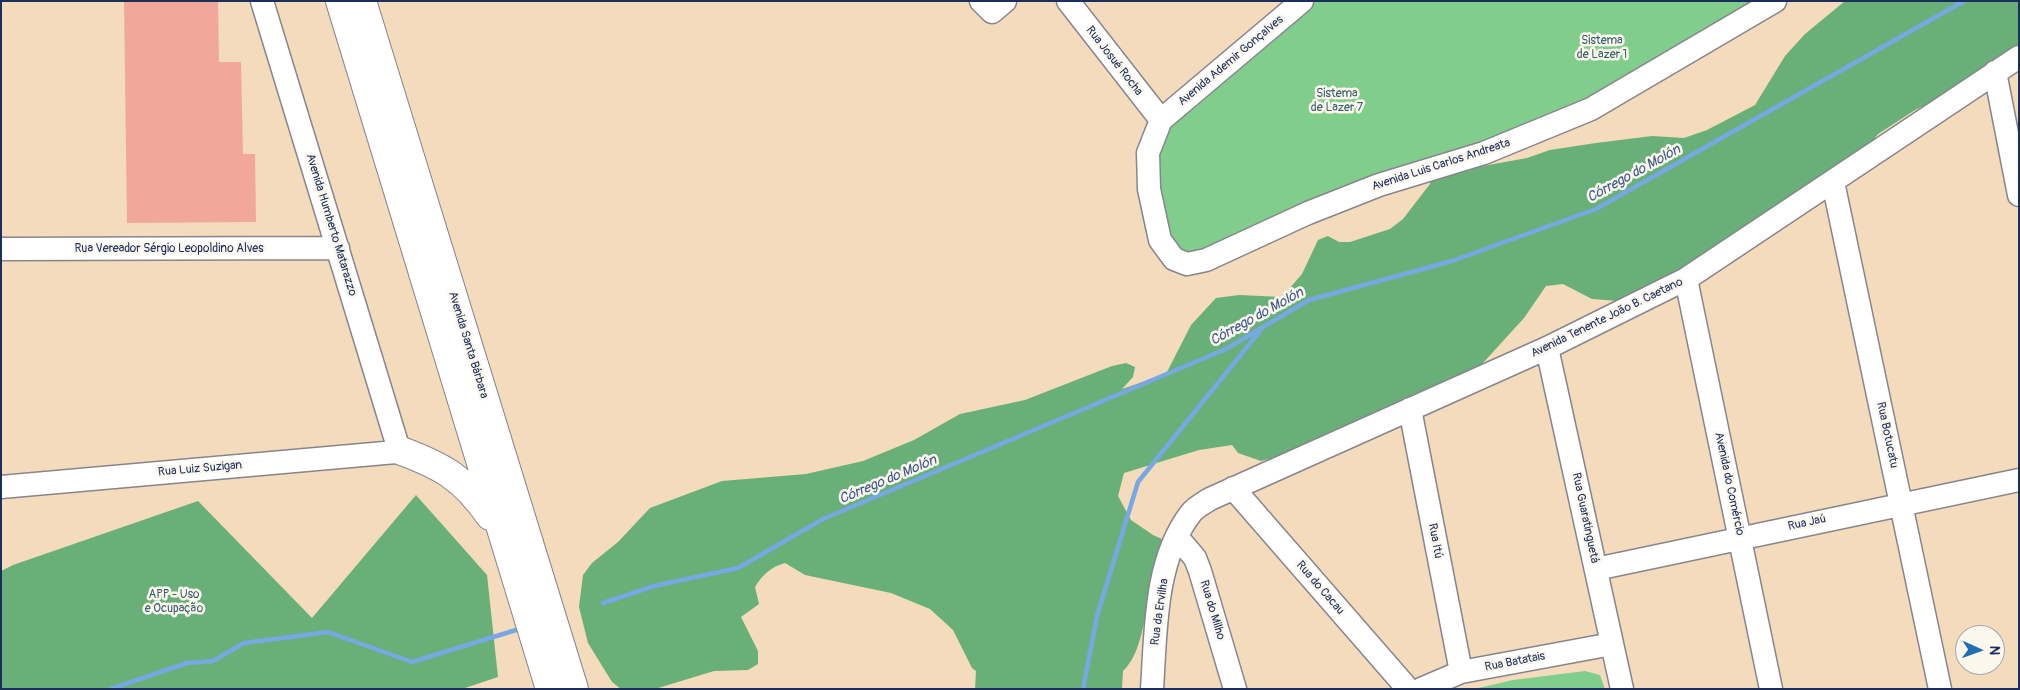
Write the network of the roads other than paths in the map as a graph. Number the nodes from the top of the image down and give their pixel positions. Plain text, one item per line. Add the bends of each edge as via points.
1 (262, 1) edge
2 (340, 1) edge
3 (362, 1) edge
4 (1068, 1) edge
5 (1302, 1) edge
6 (1775, 1) edge
7 (2019, 57) edge
8 (1995, 72) junction
9 (1161, 120) junction
10 (1833, 182) junction
11 (2019, 195) edge
12 (338, 248) junction
13 (1, 249) edge
14 (1686, 279) junction
15 (1547, 348) junction
16 (1410, 409) junction
17 (399, 450) junction
18 (2019, 480) edge
19 (1, 487) edge
20 (1233, 488) junction
21 (1901, 503) junction
22 (502, 532) junction
23 (1177, 537) junction
24 (1740, 538) junction
25 (1596, 569) junction
26 (1612, 644) junction
27 (1461, 672) junction
28 (545, 682) edge
29 (574, 689) edge
30 (1152, 689) edge
31 (1235, 689) edge
32 (1408, 689) edge
33 (1421, 689) edge
34 (1622, 689) edge
35 (1771, 689) edge
36 (1940, 689) edge

1 - 12 street, Avenida Humberto Matarazzo
2 - 22 main road, Avenida Santa Bárbara
3 - 29 main road, Avenida Santa Bárbara
4 - 9 street, Rua Josué Rocha
5 - 9 street, Avenida Ademir Gonçalves
6 - 9 street, Avenida Luis Carlos Andreata via 1591,109 1484,154 1379,185 1317,209 1206,260 1188,264 1174,259 1160,240 1148,189 1148,153
7 - 8 street, Avenida Tenente João B. Caetano
8 - 10 street, Avenida Tenente João B. Caetano
8 - 11 street
10 - 14 street, Avenida Tenente João B. Caetano
10 - 21 street, Rua Botucatu
12 - 13 street, Rua Vereador Sérgio Leopoldino Alves
12 - 17 street, Avenida Humberto Matarazzo
14 - 15 street, Avenida Tenente João B. Caetano
14 - 24 street, Avenida do Comércio
15 - 16 street, Avenida Tenente João B. Caetano
15 - 25 street, Rua Guaratinguetá
16 - 20 street, Avenida Tenente João B. Caetano
16 - 27 street, Rua Itú
17 - 19 street, Rua Luiz Suzigan
17 - 22 main road via 442,468 461,480
18 - 21 street, Rua Jaú
20 - 23 street, Avenida Tenente João B. Caetano via 1192,512
20 - 32 street, Rua do Cacau
21 - 24 street, Rua Jaú
21 - 36 street, Rua Botucatu
22 - 28 main road, Avenida Santa Bárbara
23 - 30 street, Rua da Ervilha via 1159,602
23 - 31 street, Rua do Milho via 1195,558 1200,571
24 - 25 street, Rua Jaú
24 - 35 street, Avenida do Comércio
25 - 26 street, Rua Guaratinguetá
26 - 27 street, Rua Batatais
26 - 34 street, Rua Guaratinguetá
27 - 33 street, Rua Batatais

